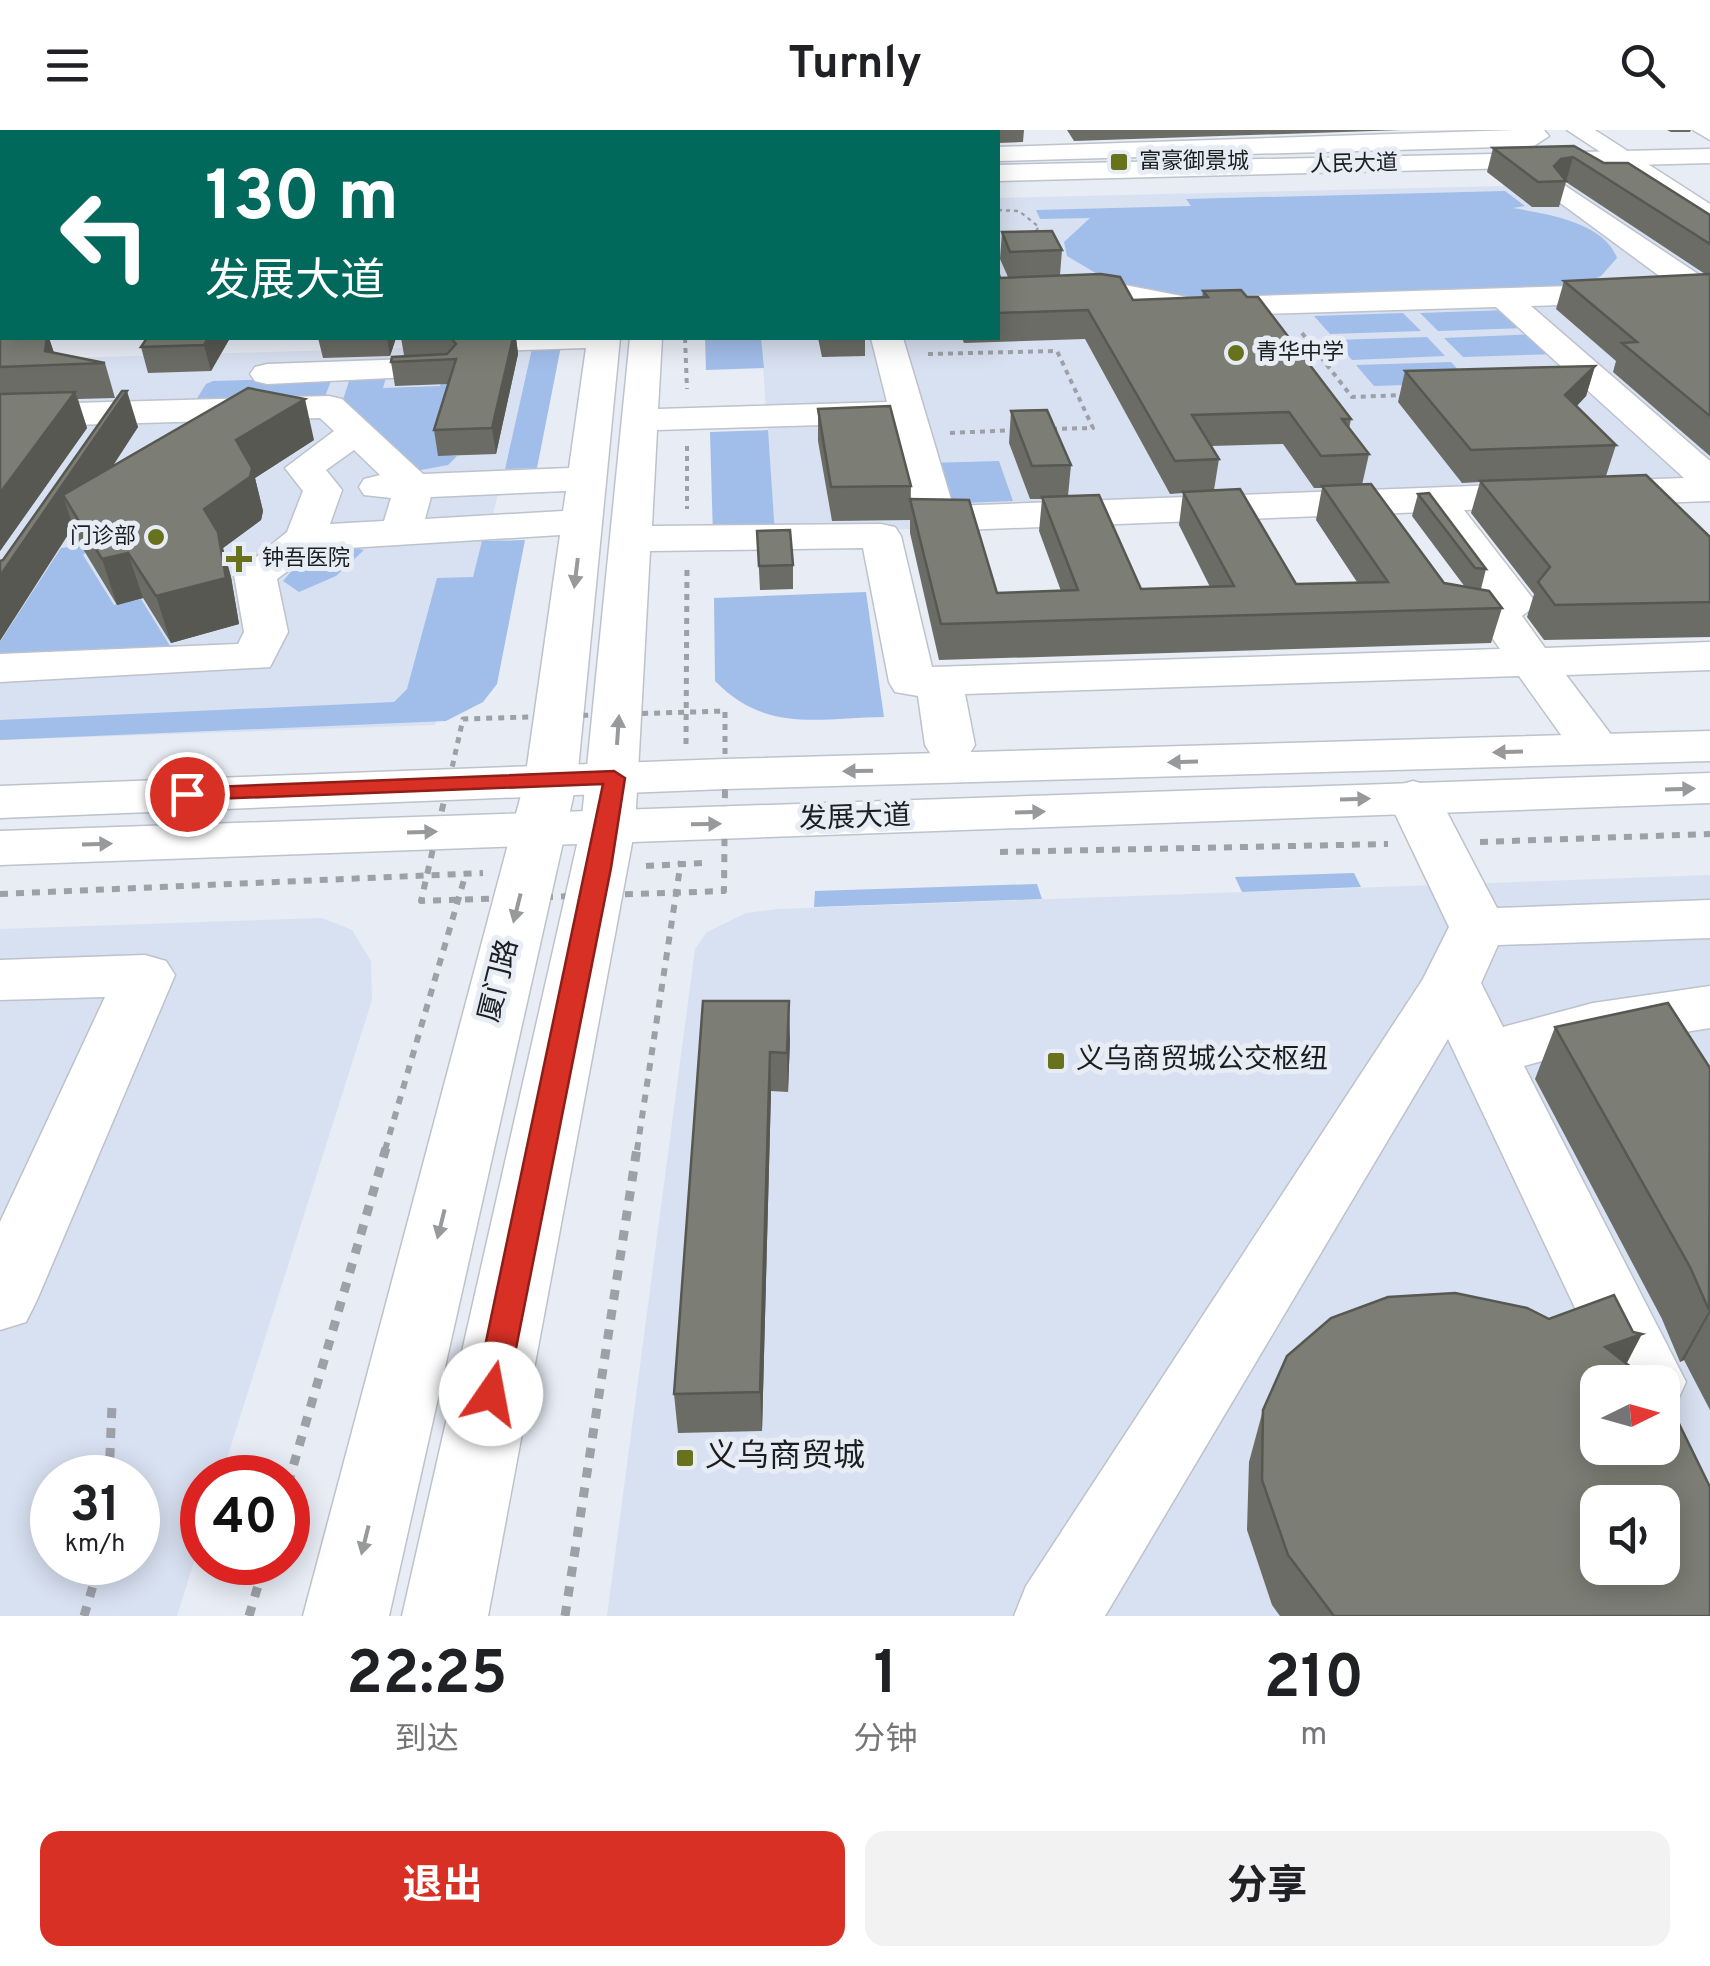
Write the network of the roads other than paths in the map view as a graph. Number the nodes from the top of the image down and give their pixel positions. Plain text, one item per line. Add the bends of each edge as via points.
1 (1527, 130) edge
2 (1579, 130) edge
3 (1213, 149) edge
4 (1000, 154) edge
5 (1710, 156) edge
6 (1632, 164) junction
7 (1710, 169) edge
8 (1000, 174) edge
9 (1000, 186) edge
10 (1564, 193) edge
11 (1710, 216) edge
12 (1704, 291) edge
13 (1000, 292) edge
14 (1503, 297) junction
15 (456, 340) edge
16 (530, 340) edge
17 (604, 340) edge
18 (646, 340) edge
19 (439, 368) edge
20 (343, 372) junction
21 (237, 375) dead end
22 (202, 376) dead end
23 (859, 378) dead end
24 (900, 383) edge
25 (652, 396) junction
26 (180, 411) junction
27 (0, 416) edge
28 (342, 420) junction
29 (585, 479) junction
30 (1710, 480) edge
31 (414, 486) junction
32 (1710, 489) edge
33 (323, 490) junction
34 (1710, 498) edge
35 (1441, 508) junction
36 (582, 522) junction
37 (400, 533) junction
38 (882, 536) junction
39 (306, 538) junction
40 (632, 539) junction
41 (1710, 656) edge
42 (1533, 662) junction
43 (0, 668) edge
44 (939, 682) junction
45 (950, 745) dead end
46 (1710, 746) edge
47 (1597, 749) junction
48 (1710, 788) edge
49 (0, 802) edge
50 (1424, 820) junction
51 (684, 821) junction
52 (543, 826) junction
53 (0, 848) edge
54 (1710, 919) edge
55 (1464, 955) junction
56 (0, 980) edge
57 (1710, 1007) edge
58 (1485, 1054) junction
59 (0, 1300) edge
60 (1639, 1365) edge
61 (346, 1616) edge
62 (445, 1616) edge
63 (1057, 1616) edge

1 - 3 main road via 1534,139
2 - 6 main road
3 - 4 main road
3 - 6 main road, 人民大道
3 - 8 main road, 人民大道
5 - 6 main road, 人民大道
6 - 7 main road, 人民大道
6 - 9 main road, 人民大道
6 - 11 main road
10 - 12 main road
12 - 14 main road
13 - 14 main road via 1100,290 1192,307
14 - 30 main road
15 - 16 main road
17 - 29 main road, 厦门路
18 - 25 main road, 厦门路
19 - 20 main road
20 - 21 main road
20 - 28 main road
22 - 26 main road
23 - 24 main road
24 - 25 main road via 688,419
24 - 32 main road via 936,519
25 - 40 main road, 厦门路
26 - 27 main road via 110,429
26 - 28 main road
28 - 31 main road
28 - 33 main road via 304,468
29 - 31 main road
29 - 36 main road, 厦门路
31 - 33 main road
31 - 37 main road
33 - 39 main road
34 - 35 main road
35 - 38 main road via 1392,523 908,527
35 - 42 main road via 1515,604 1474,609
36 - 37 main road
36 -> 52 main road, 厦门路
37 - 39 main road
38 - 40 main road
38 - 44 main road via 912,682
39 - 43 main road via 254,576 266,632 254,657
52 -> 40 main road, 厦门路
41 - 42 main road
42 - 44 main road
42 - 47 main road
44 - 45 main road
46 - 47 main road, 发展大道
47 -> 51 main road, 发展大道
50 -> 48 main road, 发展大道
49 - 52 main road, 发展大道
51 -> 50 main road, 发展大道
50 - 55 main road
51 - 52 main road, 发展大道
53 -> 52 main road, 发展大道
52 -> 61 main road, 厦门路
52 - 62 main road, 厦门路
54 - 55 main road
55 - 58 main road
55 - 63 main road
56 - 59 main road via 146,974
57 - 58 main road via 1594,1025
58 - 60 main road

